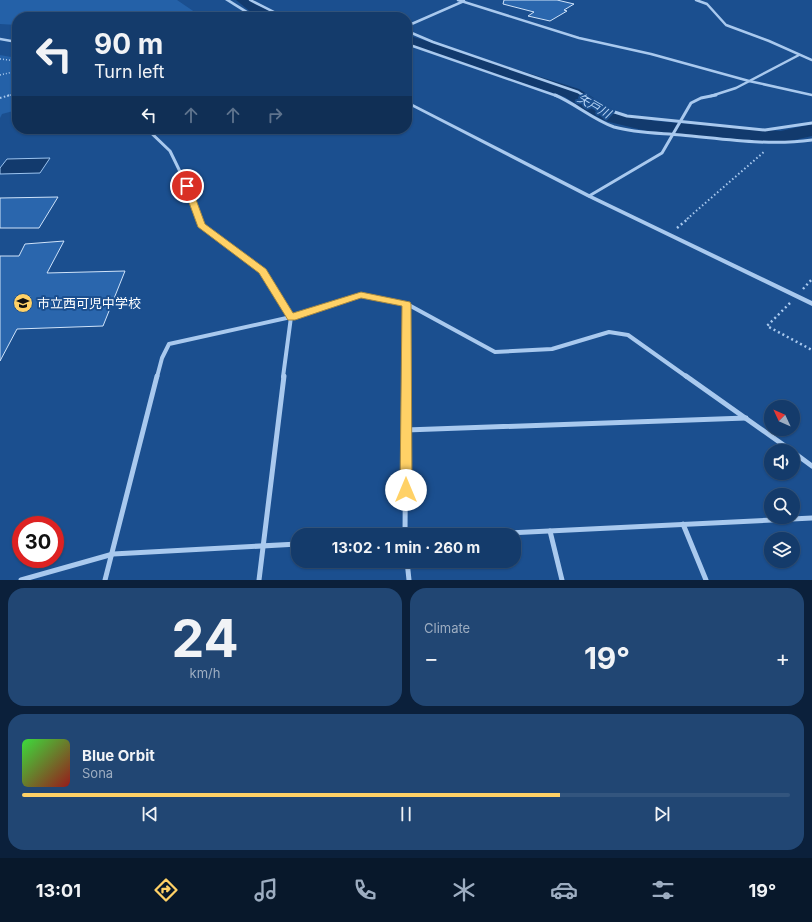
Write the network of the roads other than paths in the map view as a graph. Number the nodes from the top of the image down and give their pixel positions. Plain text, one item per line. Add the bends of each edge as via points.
1 (227, 0) edge
2 (250, 0) edge
3 (458, 0) edge
4 (696, 0) edge
5 (464, 1) edge
6 (705, 1) edge
7 (247, 12) edge
8 (274, 12) edge
9 (412, 24) edge
10 (412, 33) edge
11 (0, 39) edge
12 (12, 41) edge
13 (412, 46) edge
14 (799, 55) junction
15 (812, 60) edge
16 (749, 81) junction
17 (812, 95) edge
18 (412, 105) edge
19 (812, 122) edge
20 (680, 123) junction
21 (152, 134) edge
22 (672, 136) junction
23 (812, 140) edge
24 (589, 196) junction
25 (407, 304) junction
26 (812, 304) edge
27 (291, 317) junction
28 (746, 418) junction
29 (406, 430) junction
30 (781, 444) edge
31 (800, 458) edge
32 (812, 466) edge
33 (810, 518) edge
34 (812, 523) edge
35 (683, 524) junction
36 (406, 528) edge
37 (550, 531) junction
38 (521, 532) edge
39 (291, 544) edge
40 (262, 546) junction
41 (113, 554) junction
42 (408, 568) edge
43 (21, 580) edge
44 (105, 580) edge
45 (259, 580) edge
46 (409, 580) edge
47 (562, 580) edge
48 (706, 580) edge

1 - 7 street
2 - 8 street
3 - 5 street
4 - 6 street
5 - 9 street
5 - 16 street via 579,38 651,54
6 - 14 street via 723,23
10 - 20 street via 578,92 602,108 627,116
11 - 12 street
13 - 22 street via 548,92 571,102 594,119 615,127
14 - 15 street
14 - 16 street
16 - 17 street
16 - 20 street via 722,94 701,98 691,103
18 - 24 street
19 - 20 street via 790,128 765,130
20 - 22 street
21 - 27 street via 170,151 187,186 201,226 263,271
22 - 23 street via 764,143
22 - 24 street via 662,153
24 - 26 street
25 - 27 street via 361,295
25 - 28 street via 495,352 552,349 609,332 628,335
25 - 29 street
27 - 40 street
27 - 41 street via 169,344 162,358
28 - 29 street
28 - 30 street
29 - 36 street
31 - 32 street
33 - 34 street
33 - 35 street
35 - 37 street
35 - 48 street
37 - 38 street
37 - 47 street
39 - 40 street
40 - 41 street
40 - 45 street
41 - 43 street
41 - 44 street
42 - 46 street

